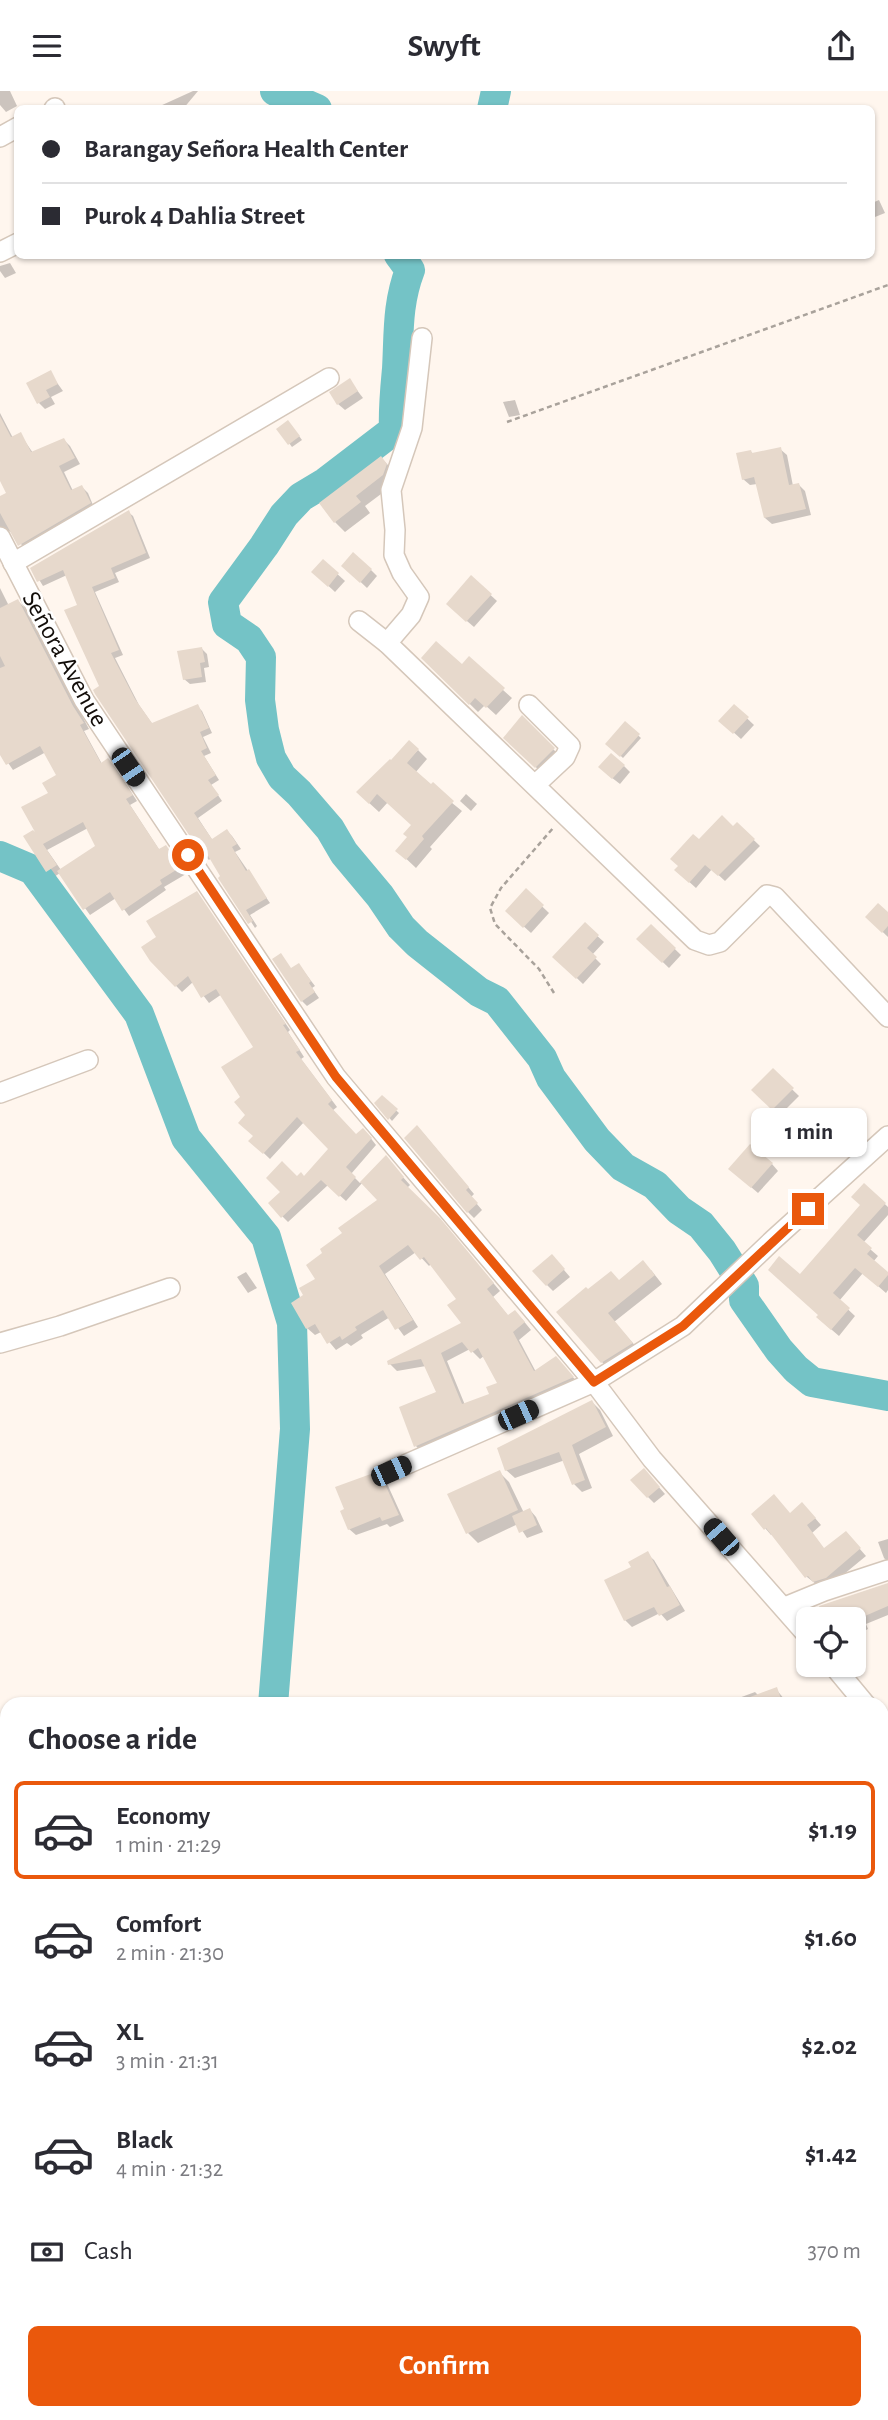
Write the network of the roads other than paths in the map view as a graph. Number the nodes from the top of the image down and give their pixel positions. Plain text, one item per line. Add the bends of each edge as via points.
1 (422, 338) dead end
2 (329, 378) dead end
3 (0, 537) edge
4 (13, 563) junction
5 (359, 621) dead end
6 (387, 643) junction
7 (528, 705) dead end
8 (535, 785) junction
9 (888, 1017) edge
10 (88, 1060) dead end
11 (0, 1093) edge
12 (888, 1136) edge
13 (170, 1288) dead end
14 (0, 1343) edge
15 (594, 1382) junction
16 (391, 1471) dead end
17 (888, 1570) edge
18 (785, 1607) junction
19 (796, 1621) edge
20 (843, 1677) edge
21 (859, 1697) edge

1 - 6 street via 412,428 391,490 394,555 419,597 411,615
2 - 4 street
3 - 4 street, Señora Avenue
4 - 15 street, Señora Avenue via 84,700 336,1077
5 - 6 street
6 - 8 street
7 - 8 street via 570,746 565,757
8 - 9 street via 695,940 709,945 720,942 767,895 775,897
10 - 11 street
12 - 15 street via 683,1326
13 - 14 street
15 - 16 street
15 - 18 street, Señora Avenue via 652,1459
17 - 18 street
18 - 19 street, Señora Avenue
20 - 21 street

